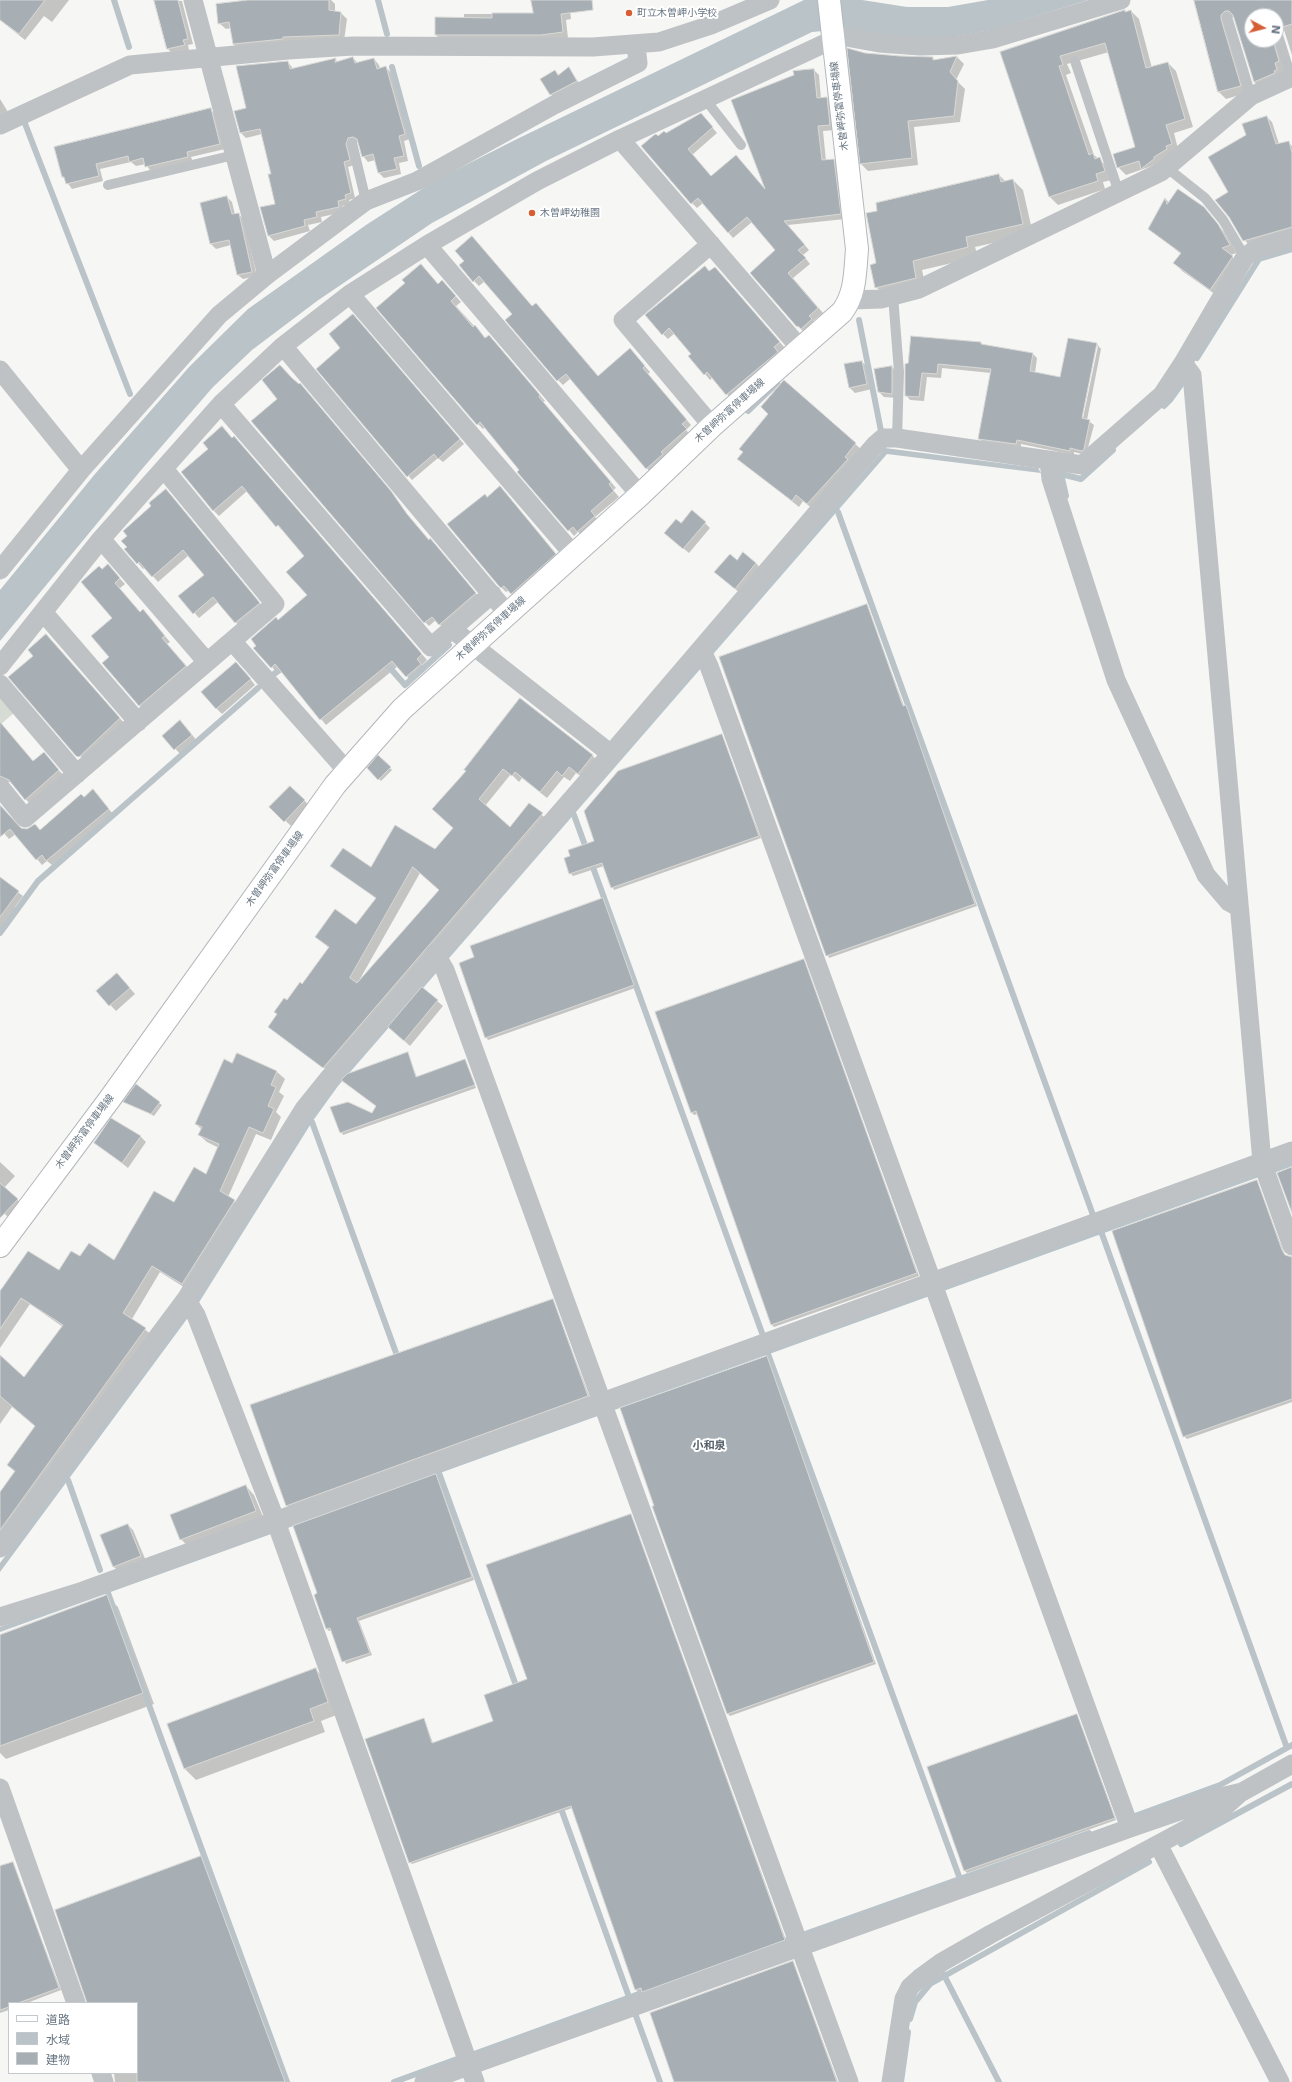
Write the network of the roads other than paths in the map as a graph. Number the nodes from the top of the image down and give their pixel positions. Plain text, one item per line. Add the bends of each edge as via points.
1 (193, 0) edge
2 (770, 0) edge
3 (829, 0) edge
4 (1121, 0) edge
5 (1227, 17) dead end
6 (832, 37) junction
7 (636, 44) junction
8 (1282, 48) edge
9 (208, 58) junction
10 (1075, 60) dead end
11 (1292, 77) edge
12 (1251, 96) junction
13 (705, 99) junction
14 (0, 125) edge
15 (620, 139) junction
16 (352, 143) dead end
17 (740, 145) dead end
18 (234, 155) junction
19 (1166, 167) junction
20 (108, 186) dead end
21 (1119, 192) junction
22 (366, 201) junction
23 (1292, 238) edge
24 (711, 244) junction
25 (427, 245) junction
26 (1245, 257) junction
27 (267, 275) junction
28 (350, 294) junction
29 (893, 296) junction
30 (851, 300) junction
31 (283, 346) junction
32 (800, 348) junction
33 (1183, 363) junction
34 (0, 370) edge
35 (221, 404) junction
36 (712, 426) junction
37 (897, 438) junction
38 (1050, 460) junction
39 (164, 469) junction
40 (81, 470) junction
41 (640, 495) junction
42 (101, 539) junction
43 (574, 555) junction
44 (0, 570) edge
45 (492, 594) junction
46 (43, 612) junction
47 (508, 614) junction
48 (452, 629) junction
49 (232, 641) junction
50 (472, 646) junction
51 (704, 656) junction
52 (207, 662) junction
53 (0, 666) edge
54 (0, 684) edge
55 (138, 722) junction
56 (611, 754) junction
57 (347, 772) junction
58 (77, 774) junction
59 (0, 787) edge
60 (1238, 907) junction
61 (440, 960) junction
62 (1292, 1151) edge
63 (1262, 1162) junction
64 (0, 1246) edge
65 (1292, 1246) edge
66 (935, 1288) junction
67 (190, 1306) junction
68 (605, 1407) junction
69 (277, 1526) junction
70 (0, 1548) edge
71 (0, 1617) edge
72 (1292, 1764) edge
73 (0, 1788) edge
74 (1242, 1792) junction
75 (1130, 1828) junction
76 (1159, 1846) junction
77 (800, 1947) junction
78 (76, 2002) edge
79 (472, 2074) edge
80 (424, 2082) edge
81 (849, 2082) edge
82 (891, 2082) edge
83 (1280, 2082) edge

1 - 9 street
2 - 7 street via 711,25 660,42
3 - 6 main road, 木曽岬弥富停車場線
4 - 6 street via 993,40 958,45 920,46
5 - 12 lane
6 - 13 street
6 - 30 main road, 木曽岬弥富停車場線 via 857,249
7 - 9 street via 593,47 352,46
7 - 22 street via 638,62 417,181
8 - 11 lane
9 - 14 street via 130,65
9 - 18 street
10 - 21 lane
11 - 12 street
12 - 19 street
13 - 15 street
13 - 17 lane
15 - 24 street
15 - 25 street via 537,181
16 - 22 lane
18 - 20 lane
18 - 27 street
19 - 21 street via 1161,172
19 - 26 lane via 1205,198 1223,220
21 - 29 street via 919,289
22 - 27 street
23 - 26 street via 1256,249
24 - 32 street
24 - 36 street via 623,320
25 - 28 street
25 - 41 street
26 - 33 street
27 - 40 street via 219,315
28 - 31 street
28 - 43 street
29 - 30 street via 881,300
29 - 37 lane via 899,372
30 - 32 main road, 木曽岬弥富停車場線 via 842,312
31 - 35 street
31 - 45 street
32 - 36 main road, 木曽岬弥富停車場線
33 - 38 street via 1162,395 1082,465
33 - 60 street via 1192,374
34 - 40 street
35 - 39 street
35 - 48 street via 432,647
36 - 41 main road, 木曽岬弥富停車場線
37 - 38 street
37 - 51 street via 884,438 875,445
38 - 60 street via 1052,479 1116,680 1206,874 1229,902
39 - 42 street
39 - 49 street via 275,604
40 - 44 street
41 - 43 main road, 木曽岬弥富停車場線
42 - 46 street
42 - 52 street
43 - 47 main road, 木曽岬弥富停車場線
45 - 47 street
45 - 48 street
46 - 53 street
46 - 55 street
47 - 50 main road, 木曽岬弥富停車場線
48 - 50 street
49 - 52 street
49 - 57 street
50 - 56 street
50 - 57 main road, 木曽岬弥富停車場線 via 402,709
51 - 56 street
51 - 66 street
52 - 55 street
54 - 58 street
55 - 58 street
56 - 61 street
57 - 64 main road, 木曽岬弥富停車場線
58 - 59 street via 25,818
60 - 63 street
61 - 67 street via 304,1109
61 - 68 street
62 - 63 street
63 - 65 street
63 - 66 street
66 - 68 street
66 - 75 street
67 - 69 street
67 - 70 street
68 - 69 street
68 - 77 street
69 - 71 street
69 - 79 street
72 - 74 street
73 - 78 street
74 - 75 street
74 - 76 street via 1220,1811
75 - 77 street
76 - 82 street via 991,1934 942,1962 920,1978 910,1987 904,1999
76 - 83 street
77 - 79 street
77 - 81 street
79 - 80 street

